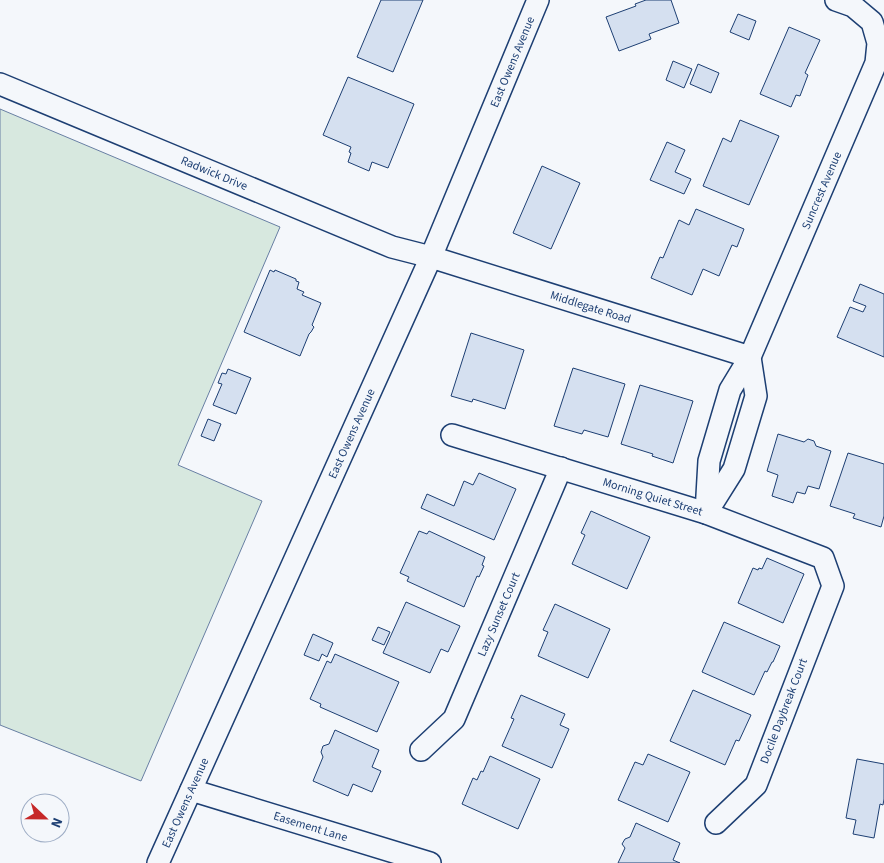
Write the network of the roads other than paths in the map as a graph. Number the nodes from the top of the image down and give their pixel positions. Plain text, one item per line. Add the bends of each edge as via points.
1 (538, 0) edge
2 (836, 0) edge
3 (0, 84) edge
4 (431, 257) junction
5 (750, 356) junction
6 (452, 435) dead end
7 (715, 442) junction
8 (740, 449) junction
9 (561, 468) junction
10 (706, 513) junction
11 (833, 586) joint
12 (421, 750) dead end
13 (191, 790) junction
14 (716, 823) dead end
15 (158, 863) edge
16 (430, 863) edge

1 - 4 street, East Owens Avenue
2 - 5 street, Suncrest Avenue via 853,6 872,22 878,43 876,63
3 - 4 street, Radwick Drive via 392,247
4 - 5 street, Middlegate Road
4 - 13 street, East Owens Avenue
5 - 7 street, Suncrest Avenue via 730,390
5 - 8 street via 756,396
6 - 9 street, Morning Quiet Street
7 - 8 street
7 - 10 street, Suncrest Avenue via 709,461
8 - 10 street via 734,470
9 - 10 street, Morning Quiet Street
9 - 12 street, Lazy Sunset Court via 454,718
10 - 11 street, Morning Quiet Street via 823,558
11 - 14 street, Docile Daybreak Court via 756,785
13 - 15 street, East Owens Avenue
13 - 16 street, Easement Lane

